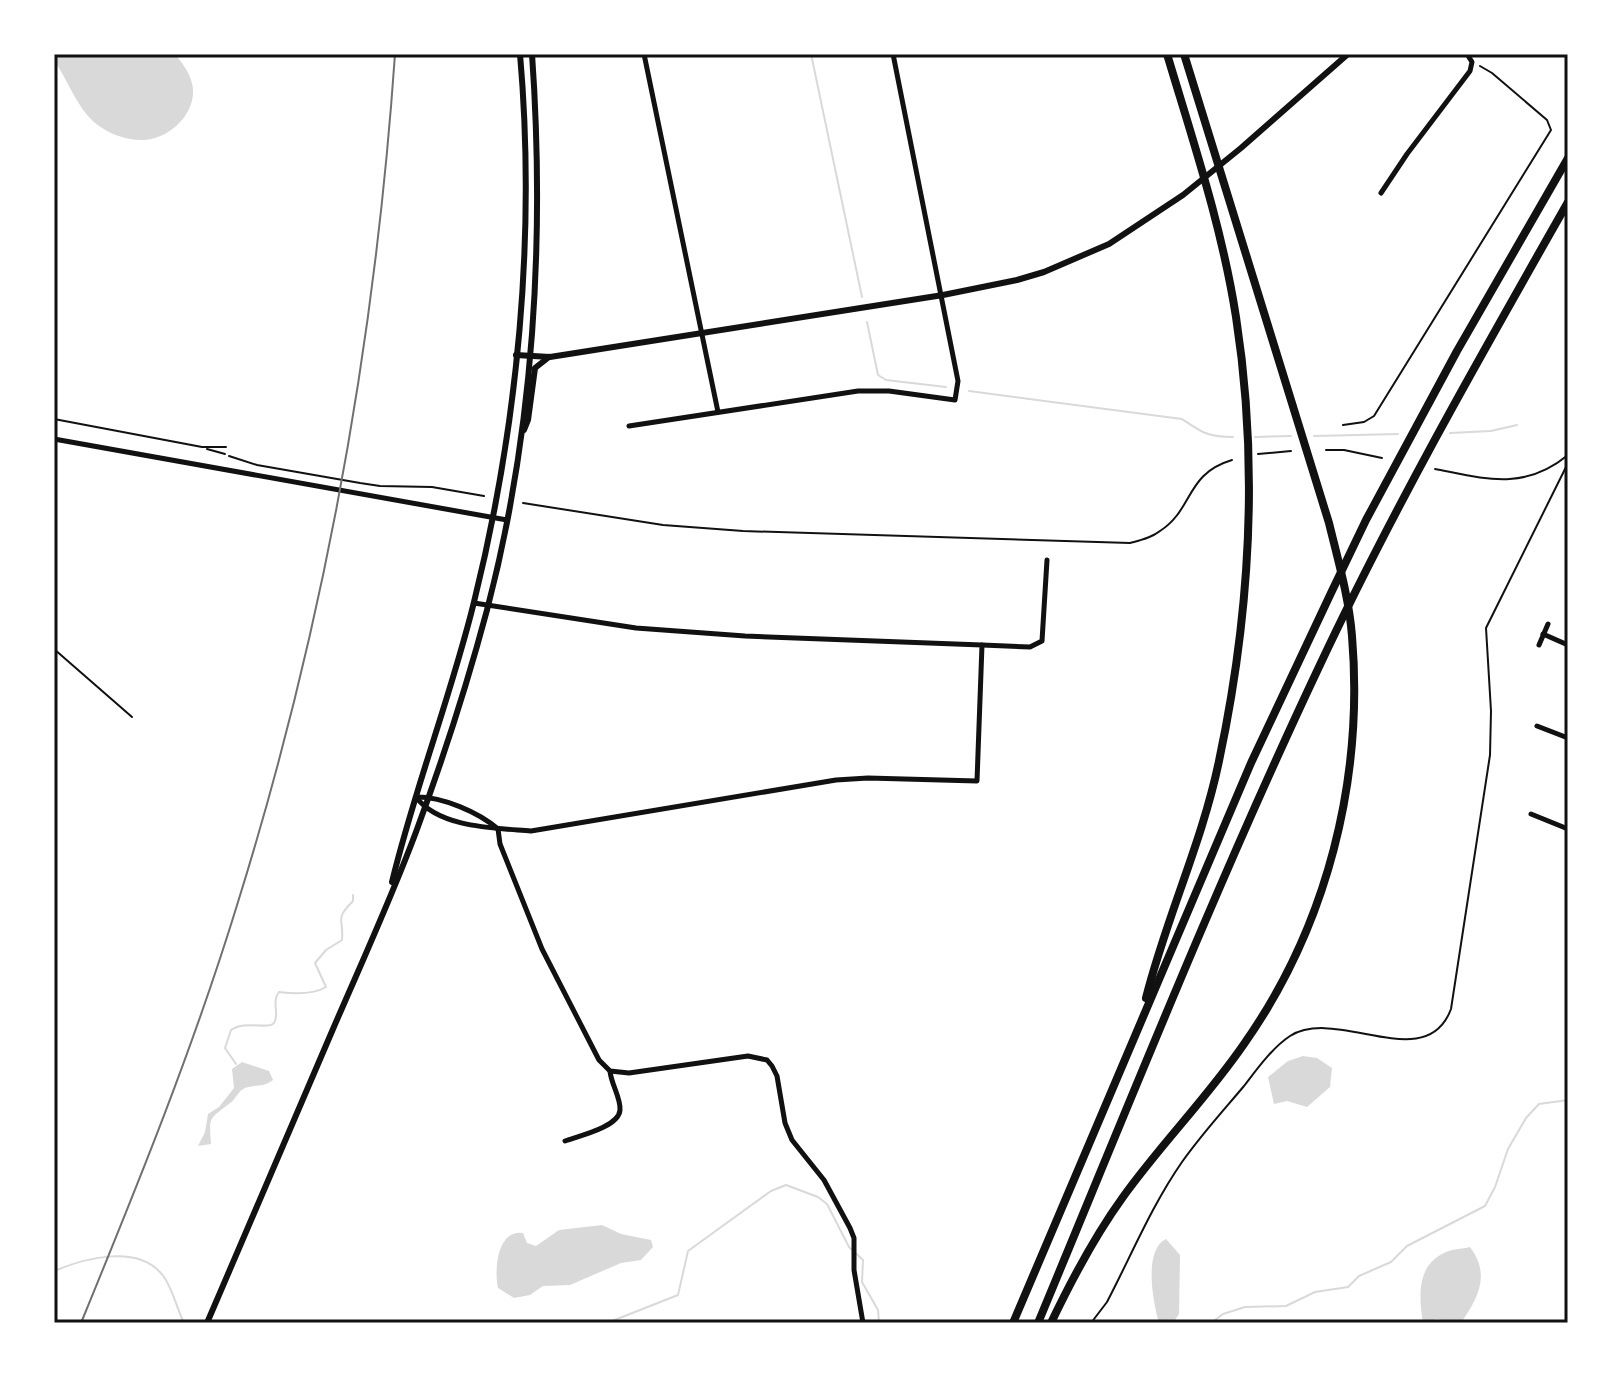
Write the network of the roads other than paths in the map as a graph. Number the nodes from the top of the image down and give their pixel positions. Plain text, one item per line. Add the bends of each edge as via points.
1 (520, 54) edge
2 (532, 54) edge
3 (644, 54) edge
4 (893, 54) edge
5 (1167, 54) edge
6 (1184, 54) edge
7 (1348, 54) edge
8 (1467, 54) edge
9 (1568, 158) edge
10 (1381, 193) dead end
11 (1568, 202) edge
12 (943, 295) junction
13 (701, 333) junction
14 (516, 355) junction
15 (530, 356) junction
16 (550, 357) junction
17 (718, 412) junction
18 (54, 419) edge
19 (629, 426) dead end
20 (521, 437) junction
21 (54, 439) edge
22 (202, 447) junction
23 (226, 447) dead end
24 (225, 454) road end
25 (492, 518) junction
26 (507, 520) junction
27 (1047, 560) dead end
28 (474, 603) junction
29 (488, 607) junction
30 (1548, 624) dead end
31 (1543, 634) junction
32 (982, 645) junction
33 (1539, 645) dead end
34 (1568, 645) edge
35 (54, 649) edge
36 (132, 717) dead end
37 (1537, 726) dead end
38 (1568, 738) edge
39 (416, 797) junction
40 (429, 797) junction
41 (424, 809) junction
42 (1531, 814) dead end
43 (498, 829) junction
44 (1568, 829) edge
45 (388, 901) junction
46 (1141, 1018) junction
47 (610, 1071) junction
48 (565, 1141) dead end
49 (207, 1323) edge
50 (863, 1323) edge
51 (1013, 1323) edge
52 (1038, 1323) edge
53 (1051, 1323) edge

1 - 14 street via 524,238
2 - 15 street via 536,209
3 - 13 street
4 - 12 street
5 - 46 highway via 1211,198 1236,317 1251,497 1241,641 1219,763
6 - 53 highway via 1329,523 1352,636 1353,728 1346,799 1331,866 1293,963 1244,1044 1102,1227
7 - 12 street via 1183,195 1109,244 1017,280
8 - 10 street via 1470,71
9 - 46 highway via 1366,520 1251,763
11 - 52 highway via 1394,515 1319,667
12 - 13 street
12 - 17 street via 958,381 955,400 858,391
13 - 16 street
13 - 17 street
14 - 15 street
14 - 25 street
15 - 16 street
15 - 20 street
16 - 20 street via 535,368
17 - 19 street
18 - 22 lane
20 - 26 street
21 - 25 street
22 - 23 lane
22 - 24 lane
25 - 26 street
25 - 28 street
26 - 29 street
27 - 32 street via 1042,641 1030,647
28 - 29 street
28 - 39 street
29 - 32 street via 636,628
29 - 40 street
30 - 31 street
31 - 33 street
31 - 34 street
32 - 43 street via 977,781 836,780 531,831
35 - 36 lane
37 - 38 street
39 - 40 street
39 - 41 street
39 - 45 street
40 - 41 street
40 - 43 street via 486,819
41 - 43 street
41 - 45 street
42 - 44 street
43 - 47 street via 542,949 599,1060
45 - 49 street
46 - 51 highway
47 - 48 street via 620,1115 611,1124
47 - 50 street via 629,1073 748,1056 767,1060 777,1076 792,1140 824,1180 854,1238

